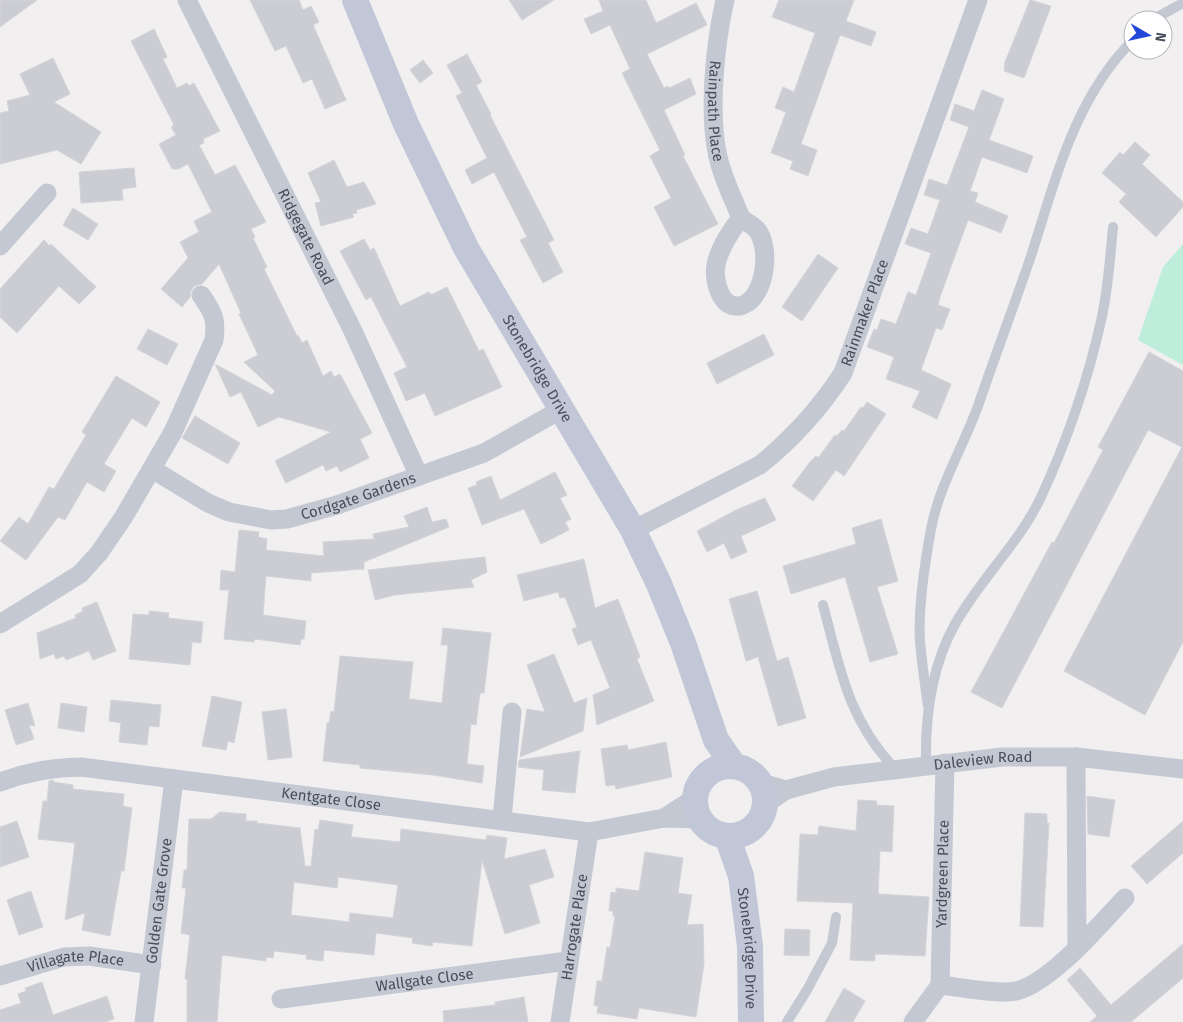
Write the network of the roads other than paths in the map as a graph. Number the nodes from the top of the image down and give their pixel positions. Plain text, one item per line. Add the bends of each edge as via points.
1 (188, 0) edge
2 (354, 0) edge
3 (978, 0) edge
4 (723, 1) edge
5 (1183, 3) edge
6 (1170, 10) edge
7 (1123, 50) edge
8 (47, 193) dead end
9 (741, 218) dead end
10 (1113, 228) dead end
11 (0, 246) edge
12 (201, 294) dead end
13 (562, 409) junction
14 (152, 469) junction
15 (419, 476) junction
16 (633, 530) junction
17 (823, 605) dead end
18 (0, 624) edge
19 (928, 706) junction
20 (512, 712) dead end
21 (1076, 757) junction
22 (945, 763) junction
23 (926, 765) junction
24 (723, 768) junction
25 (896, 769) junction
26 (1183, 770) edge
27 (174, 779) junction
28 (0, 782) edge
29 (771, 793) junction
30 (698, 808) junction
31 (502, 819) junction
32 (589, 832) junction
33 (738, 834) junction
34 (1126, 898) dead end
35 (836, 917) dead end
36 (1077, 948) junction
37 (568, 961) junction
38 (152, 965) junction
39 (0, 976) edge
40 (940, 985) junction
41 (281, 999) dead end
42 (144, 1022) edge
43 (560, 1022) edge
44 (751, 1022) edge
45 (787, 1022) edge
46 (913, 1022) edge

1 - 15 street, Ridgegate Road via 352,329
2 - 13 street, Stonebridge Drive via 443,203 489,288
3 - 16 street, Rainmaker Place via 843,373 826,398 777,452 760,465
4 - 9 street, Rainpath Place via 714,126 724,178
5 - 6 lane
7 - 19 lane via 1080,116 1052,183 1028,264 931,527 920,640
8 - 11 street
10 - 19 lane via 1101,320 1089,368 1056,458 1040,498 1017,538 954,626 938,667
12 - 14 street via 216,324 214,340 173,432
13 - 15 street, Cordgate Gardens via 484,453
13 - 16 street, Stonebridge Drive
14 - 15 street, Cordgate Gardens via 208,504 270,520 307,515
14 - 18 street via 90,566
16 - 24 street, Stonebridge Drive via 683,643
17 - 25 lane via 853,709 870,738
19 - 23 lane
20 - 31 street
21 - 22 street, Daleview Road via 1002,757
21 - 26 street, Daleview Road
21 - 36 street
22 - 23 street, Daleview Road
22 - 40 street, Yardgreen Place
23 - 25 street, Daleview Road
24 - 29 street via 749,771
24 - 30 street via 701,782
25 - 29 street, Daleview Road via 834,777
27 - 28 street, Kentgate Close via 81,767 55,767 29,771
27 - 31 street, Kentgate Close
27 - 38 street, Golden Gate Grove
29 - 33 street via 760,820
30 - 32 street, Kentgate Close
30 - 33 street via 712,831
31 - 32 street, Kentgate Close
32 - 37 street, Harrogate Place
33 - 44 street, Stonebridge Drive via 750,946
34 - 36 street
35 - 45 lane via 832,943
36 - 40 street via 1033,984 1015,992
37 - 41 street, Wallgate Close
37 - 43 street, Harrogate Place
38 - 39 street, Villagate Place via 89,956 64,957
38 - 42 street, Golden Gate Grove
40 - 46 street

